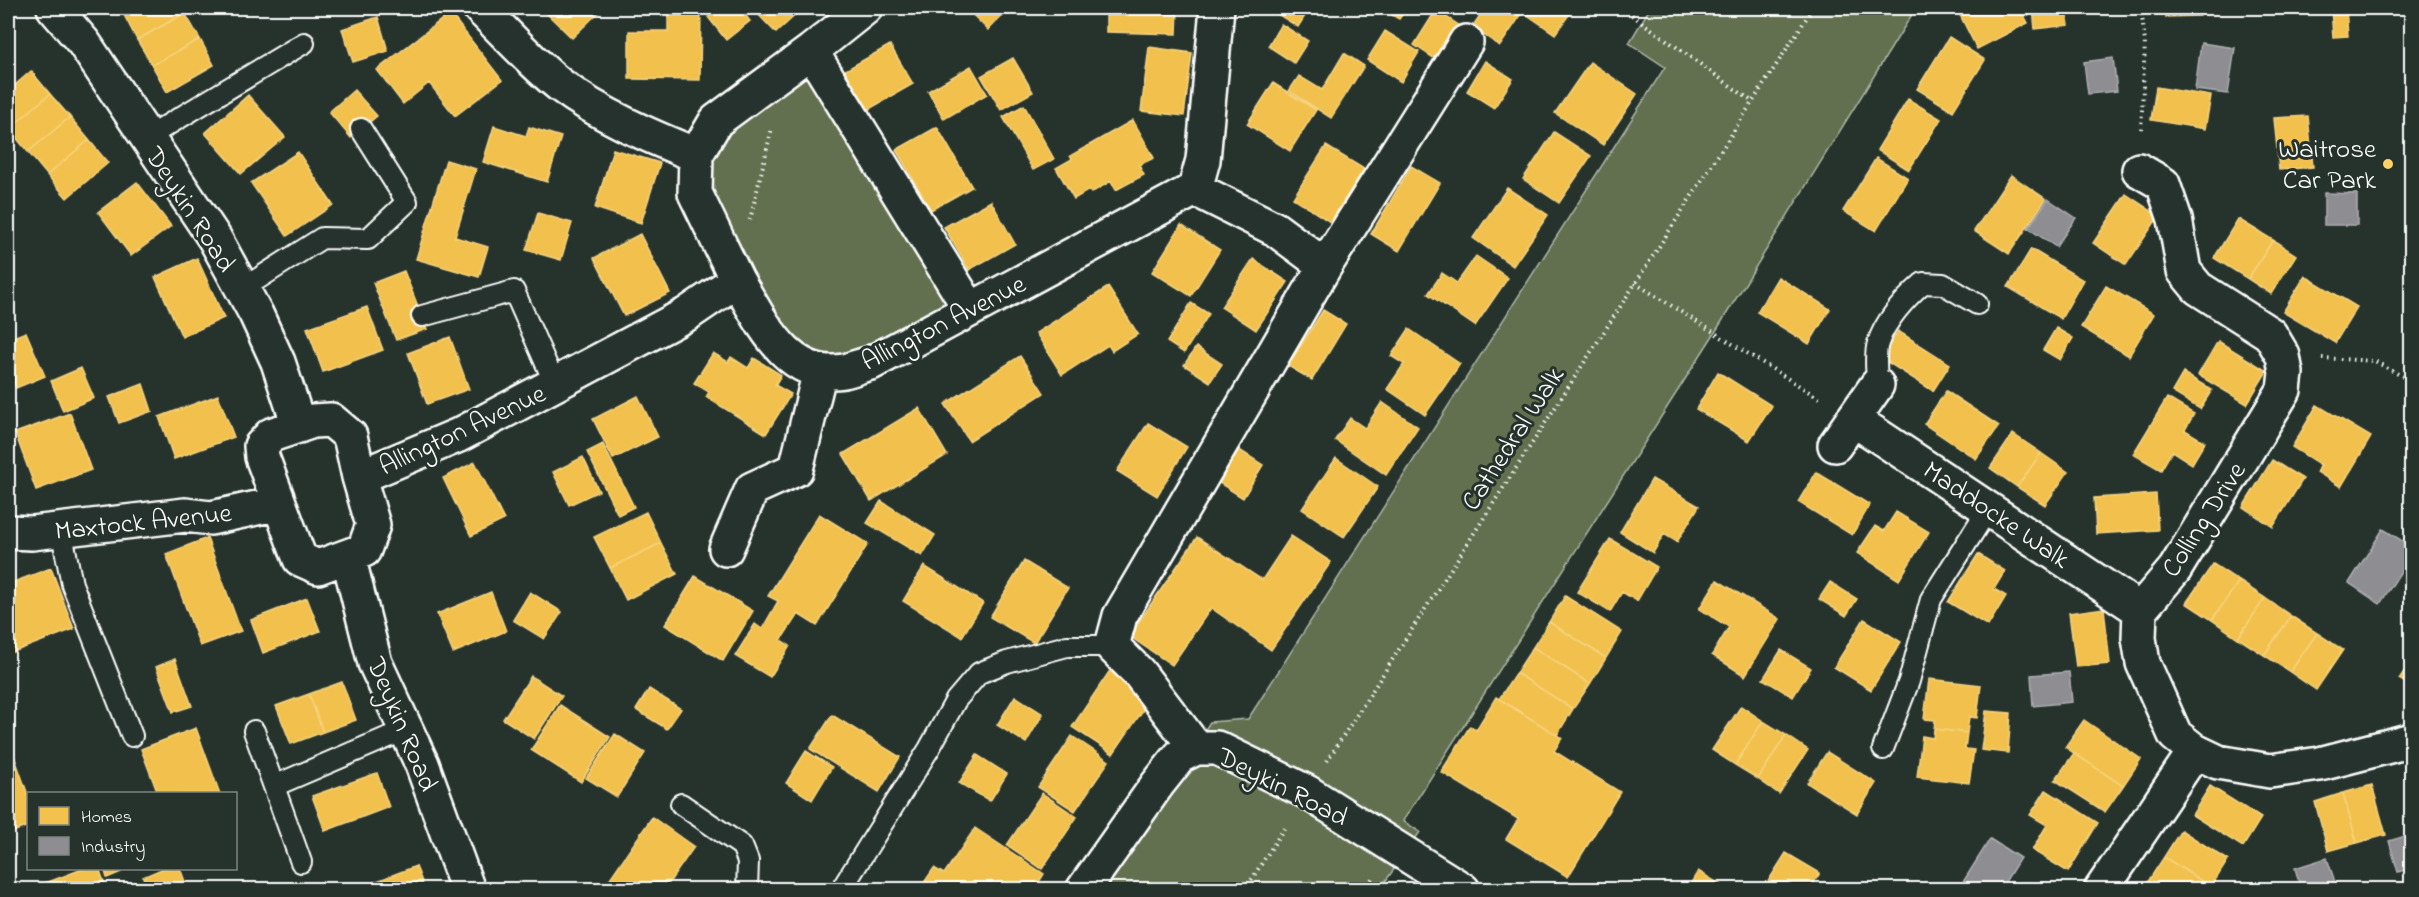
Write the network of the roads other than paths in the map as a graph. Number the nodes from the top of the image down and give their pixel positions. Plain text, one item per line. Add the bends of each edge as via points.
1 (54, 8) edge
2 (480, 8) edge
3 (865, 8) edge
4 (1217, 8) edge
5 (1466, 42) dead end
6 (304, 43) dead end
7 (811, 51) junction
8 (361, 129) dead end
9 (146, 138) junction
10 (696, 155) junction
11 (2139, 170) road end
12 (1195, 189) junction
13 (1325, 266) junction
14 (736, 280) junction
15 (242, 289) junction
16 (1977, 304) dead end
17 (970, 309) junction
18 (422, 316) dead end
19 (820, 371) junction
20 (555, 384) junction
21 (1877, 385) joint
22 (299, 426) junction
23 (359, 477) junction
24 (279, 503) junction
25 (1988, 509) junction
26 (61, 529) junction
27 (8, 532) edge
28 (726, 549) dead end
29 (348, 556) junction
30 (2140, 610) junction
31 (1113, 646) junction
32 (405, 730) junction
33 (254, 731) dead end
34 (132, 736) dead end
35 (2412, 740) edge
36 (1197, 748) junction
37 (1882, 749) dead end
38 (2195, 751) junction
39 (274, 786) junction
40 (681, 804) dead end
41 (301, 862) dead end
42 (468, 890) edge
43 (747, 890) edge
44 (841, 890) edge
45 (1083, 890) edge
46 (1463, 890) edge
47 (2101, 890) edge

1 - 9 street, Deykin Road via 84,44
2 - 10 street via 558,84 581,100
3 - 7 street
4 - 12 street via 1203,160
5 - 13 street
6 - 9 lane
7 - 10 street via 716,121
7 - 17 street
8 - 15 lane via 407,202 368,239 322,238
9 - 15 street, Deykin Road via 215,239
10 - 14 street via 695,194
11 - 30 street, Colling Drive via 2163,184 2175,219 2184,271 2198,288 2270,334 2283,356 2286,374 2284,390 2175,569
12 - 13 street via 1275,229
12 - 17 street, Allington Avenue
13 - 31 street via 1120,616
14 - 19 street, Allington Avenue via 775,344 796,361
14 - 20 street, Allington Avenue via 687,314
15 - 22 street, Deykin Road via 278,362
16 - 21 lane via 1943,284 1923,284 1908,296 1877,344
17 - 19 street, Allington Avenue via 871,363 844,371
18 - 20 lane via 514,291
19 - 28 street via 796,469 752,489
20 - 23 street, Allington Avenue via 459,435
21 - 25 street, Maddocke Walk via 1844,432
22 - 23 street via 331,420 350,436
22 - 24 street via 272,435 261,446
23 - 29 street via 373,525 364,550
24 - 26 street, Maxtock Avenue via 211,518 185,515
24 - 29 street via 300,559 318,567
25 - 30 street, Maddocke Walk
25 - 37 lane via 1931,599 1909,681
26 - 27 street, Maxtock Avenue
26 - 34 lane via 72,584
29 - 32 street, Deykin Road via 375,663
30 - 38 street via 2139,638 2144,663 2175,735
31 - 36 street
31 - 44 lane via 1067,646 979,673 956,700
32 - 39 lane
32 - 42 street, Deykin Road via 422,764
33 - 39 lane
35 - 38 street via 2320,764 2270,771 2218,762
36 - 45 street, Deykin Road via 1180,756
36 - 46 street, Deykin Road via 1216,748 1307,792
38 - 47 street
39 - 41 lane
40 - 43 lane via 742,846 748,861

